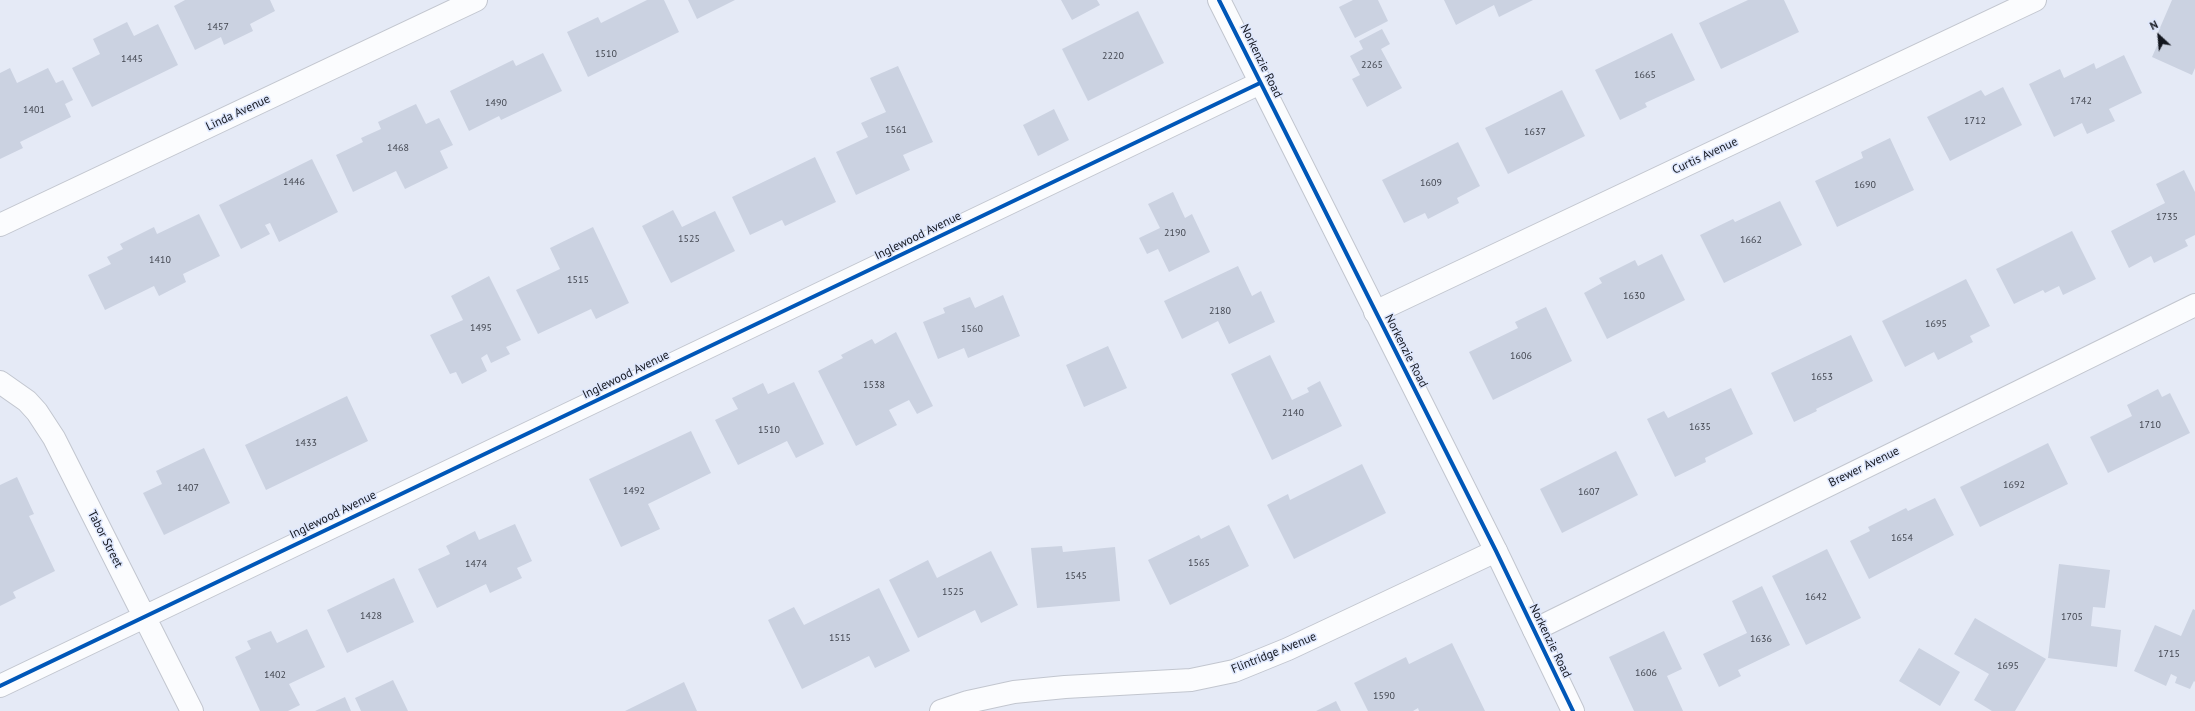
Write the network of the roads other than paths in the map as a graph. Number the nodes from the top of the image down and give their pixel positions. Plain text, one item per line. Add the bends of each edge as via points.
1 (476, 0) edge
2 (1220, 0) edge
3 (2035, 0) edge
4 (1260, 83) junction
5 (0, 225) edge
6 (2195, 304) edge
7 (1375, 312) junction
8 (0, 382) edge
9 (1496, 551) junction
10 (145, 616) junction
11 (1534, 630) junction
12 (0, 686) edge
13 (192, 711) edge
14 (941, 711) edge
15 (1573, 711) edge

1 - 5 street, Linda Avenue
2 - 4 street, Norkenzie Road
3 - 7 street, Curtis Avenue
4 - 7 street, Norkenzie Road
4 - 10 street, Inglewood Avenue
6 - 11 street, Brewer Avenue
7 - 9 street, Norkenzie Road
8 - 10 street, Tabor Street via 27,401 45,423
9 - 11 street, Norkenzie Road
9 - 14 street, Flintridge Avenue via 1288,650 1234,671 1191,680 1014,692
10 - 12 street, Inglewood Avenue
10 - 13 street, Tabor Street
11 - 15 street, Norkenzie Road

